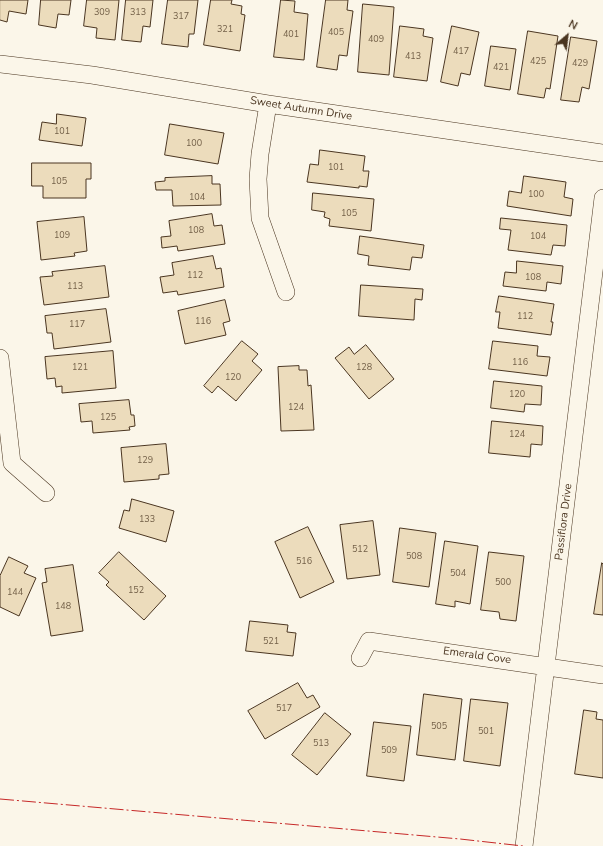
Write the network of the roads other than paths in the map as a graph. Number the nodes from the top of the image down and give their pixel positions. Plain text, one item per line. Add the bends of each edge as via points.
1 (0, 64) edge
2 (268, 104) junction
3 (603, 153) edge
4 (603, 198) edge
5 (286, 292) dead end
6 (0, 358) edge
7 (46, 493) dead end
8 (360, 658) dead end
9 (547, 666) junction
10 (603, 675) edge
11 (524, 846) edge

1 - 2 street, Sweet Autumn Drive via 92,75
2 - 3 street, Sweet Autumn Drive
2 - 5 street via 258,179 260,218
4 - 9 street, Passiflora Drive
6 - 7 street via 12,463
8 - 9 street, Emerald Cove via 369,641
9 - 10 street, Emerald Cove
9 - 11 street, Passiflora Drive

